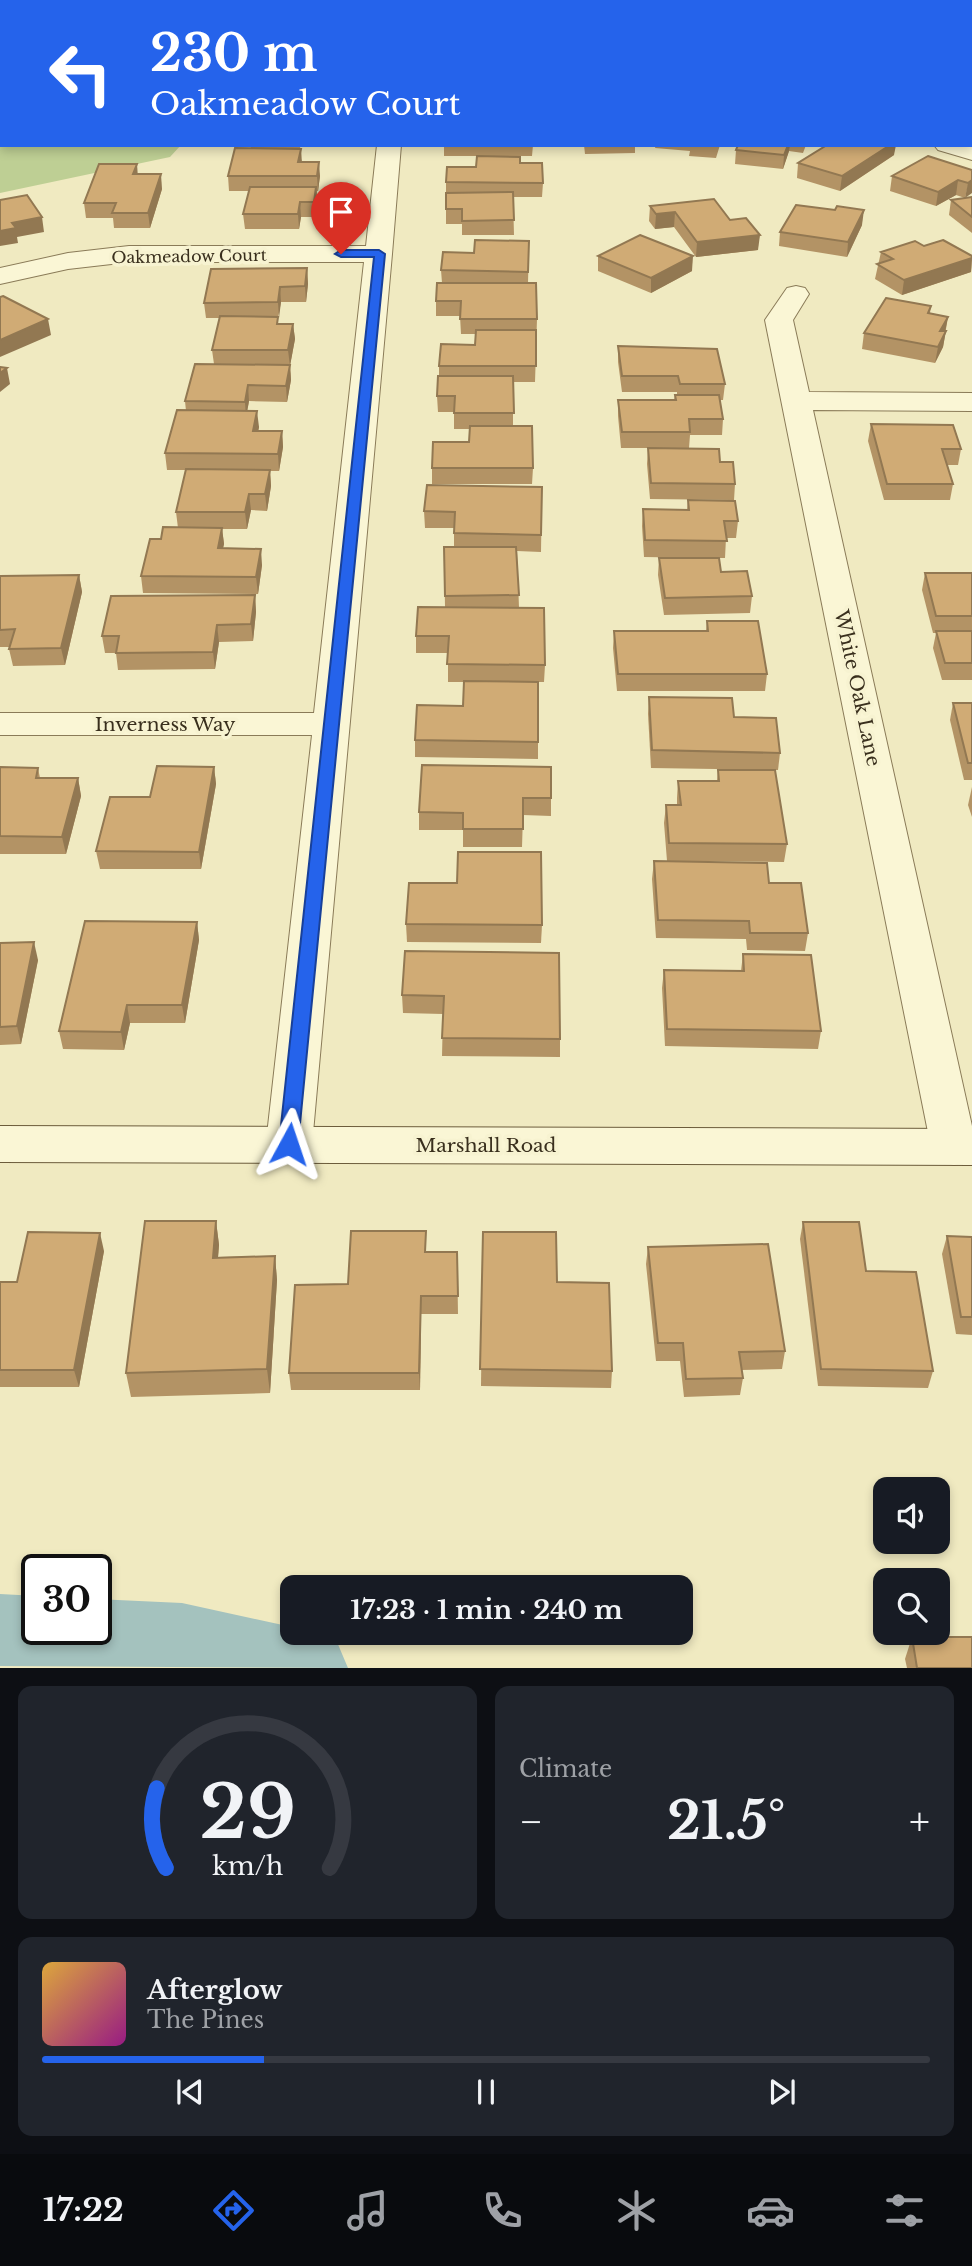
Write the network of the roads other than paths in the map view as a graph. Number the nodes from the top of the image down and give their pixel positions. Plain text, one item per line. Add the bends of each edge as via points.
1 (389, 147) edge
2 (952, 147) edge
3 (972, 153) edge
4 (379, 254) junction
5 (0, 276) edge
6 (796, 295) dead end
7 (796, 401) junction
8 (972, 402) edge
9 (0, 724) edge
10 (331, 724) junction
11 (0, 1144) edge
12 (289, 1144) junction
13 (963, 1147) edge

1 - 4 street
2 - 3 street
4 - 5 street, Oakmeadow Court via 129,254
4 - 10 street
6 - 7 street, White Oak Lane via 779,320
7 - 8 street
7 - 13 street, White Oak Lane
9 - 10 street, Inverness Way
10 - 12 street
11 - 12 street, Marshall Road
12 - 13 street, Marshall Road

